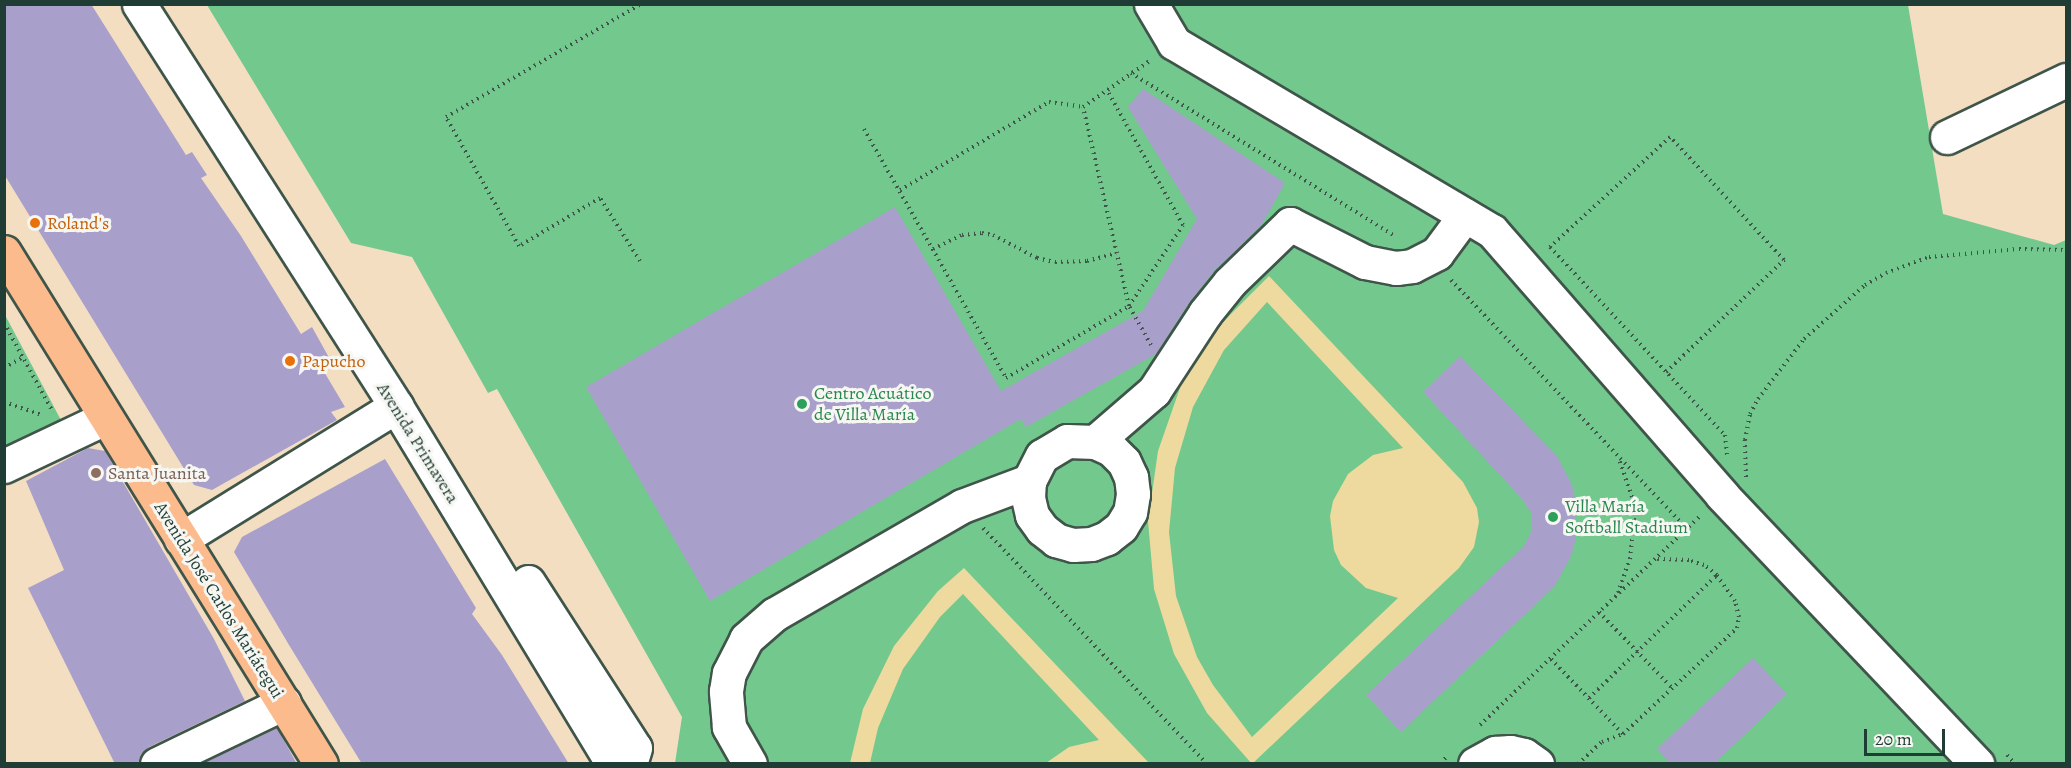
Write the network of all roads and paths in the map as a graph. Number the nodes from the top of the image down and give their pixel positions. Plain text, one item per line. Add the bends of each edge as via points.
1 (139, 4) edge
2 (641, 4) edge
3 (1151, 4) edge
4 (1174, 43) junction
5 (2067, 80) edge
6 (1107, 90) junction
7 (1083, 107) junction
8 (864, 129) dead end
9 (1947, 137) dead end
10 (900, 190) junction
11 (1465, 215) junction
12 (933, 249) junction
13 (2067, 250) edge
14 (4, 252) edge
15 (1116, 253) junction
16 (640, 261) dead end
17 (1129, 306) junction
18 (4, 323) edge
19 (23, 357) junction
20 (4, 368) edge
21 (1166, 371) junction
22 (1666, 372) junction
23 (396, 406) junction
24 (105, 418) junction
25 (57, 420) dead end
26 (1095, 442) junction
27 (418, 443) junction
28 (1617, 456) dead end
29 (4, 466) edge
30 (1029, 481) junction
31 (1736, 491) junction
32 (962, 506) junction
33 (181, 539) junction
34 (1655, 559) junction
35 (1717, 575) junction
36 (1617, 596) junction
37 (1599, 612) junction
38 (1637, 652) junction
39 (1551, 659) junction
40 (1672, 689) junction
41 (1589, 698) junction
42 (284, 703) junction
43 (1476, 729) dead end
44 (1623, 734) junction
45 (1987, 755) edge
46 (1463, 758) edge
47 (157, 764) edge
48 (321, 764) edge
49 (613, 764) edge
50 (630, 764) edge
51 (750, 764) edge
52 (1208, 764) edge
53 (1441, 764) edge
54 (1538, 764) edge
55 (1578, 764) edge
56 (2014, 764) edge

1 - 23 street, Avenida Primavera
2 - 16 path via 446,117 519,246 600,198
3 - 4 street
4 - 6 path
4 - 11 street
5 - 9 street
6 - 7 path
6 - 17 path via 1184,225
7 - 10 path via 1049,102
7 - 15 path
8 - 10 path
10 - 12 path
11 - 21 street via 1437,253 1412,266 1396,268 1365,262 1290,224 1229,283
11 - 31 street via 1492,231
12 - 15 path via 962,235 982,232 1037,258 1055,262 1087,261
12 - 17 path via 1006,378
13 - 31 path via 2019,249 1929,257 1865,285 1804,339 1758,399 1750,414 1745,440 1746,477
14 - 24 main road, Avenida José Carlos Mariátegui
15 - 17 path
17 - 21 path
18 - 19 path
19 - 20 path
19 - 25 path
21 - 26 street via 1154,391
22 - 22 path via 1784,260 1670,137 1550,247
22 - 31 path via 1725,435 1727,482
23 - 27 street, Avenida Primavera
23 - 33 street
24 - 29 street
24 - 33 main road, Avenida José Carlos Mariátegui
26 - 30 street via 1067,441 1054,447 1038,462
26 - 30 street via 1111,449 1124,462 1131,477 1130,512 1107,538 1073,545 1042,530 1032,515
27 - 49 street, Avenida Primavera
27 - 50 street via 449,460 636,748
28 - 36 path via 1626,476 1634,520 1630,559
30 - 32 street
31 - 34 path
31 - 45 street
32 - 51 street via 775,614 746,639 729,673 726,709 729,727
32 - 52 path
33 - 42 main road, Avenida José Carlos Mariátegui
34 - 35 path via 1689,560
34 - 36 path
35 - 38 path
35 - 40 path via 1735,601 1737,628
36 - 37 path
37 - 38 path
37 - 39 path
38 - 40 path
38 - 41 path
39 - 41 path
39 - 43 path
40 - 44 path
41 - 44 path
42 - 47 street
42 - 48 main road, Avenida José Carlos Mariátegui
44 - 55 path via 1602,742
45 - 56 path
46 - 53 path
46 - 54 street via 1510,752

